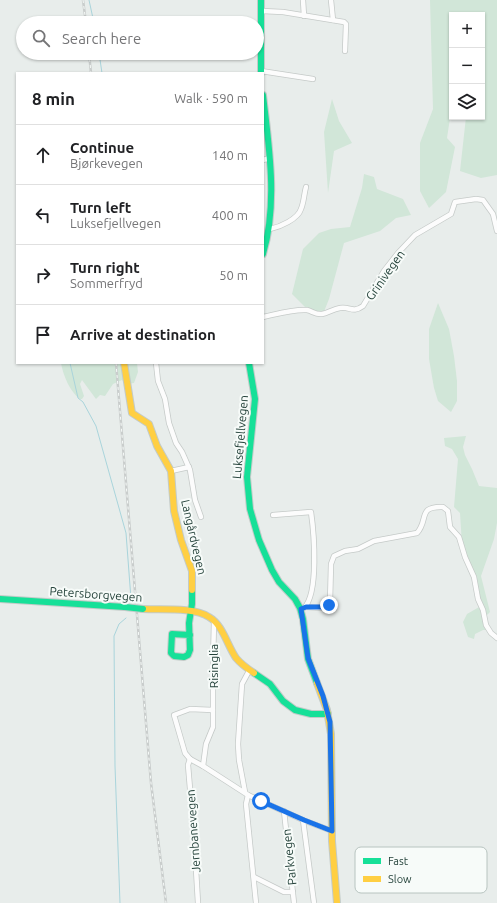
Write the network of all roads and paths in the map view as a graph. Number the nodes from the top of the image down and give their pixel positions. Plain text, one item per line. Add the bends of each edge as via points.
1 (261, 0) edge
2 (303, 0) edge
3 (331, 0) edge
4 (262, 11) junction
5 (262, 16) edge
6 (304, 16) junction
7 (333, 20) junction
8 (345, 51) dead end
9 (260, 60) edge
10 (261, 72) edge
11 (264, 72) edge
12 (313, 79) dead end
13 (264, 111) edge
14 (270, 158) junction
15 (264, 160) edge
16 (306, 187) dead end
17 (270, 229) junction
18 (497, 231) edge
19 (264, 250) edge
20 (264, 317) edge
21 (124, 364) edge
22 (156, 364) edge
23 (249, 364) edge
24 (189, 467) junction
25 (171, 471) junction
26 (272, 514) dead end
27 (201, 517) dead end
28 (0, 599) edge
29 (304, 608) junction
30 (190, 612) junction
31 (214, 622) junction
32 (190, 634) junction
33 (497, 638) edge
34 (249, 670) junction
35 (213, 710) junction
36 (328, 714) junction
37 (190, 760) junction
38 (203, 766) junction
39 (246, 793) junction
40 (284, 811) junction
41 (304, 820) junction
42 (332, 831) junction
43 (254, 877) junction
44 (293, 892) junction
45 (198, 903) edge
46 (256, 903) edge
47 (294, 903) edge
48 (314, 903) edge
49 (337, 903) edge

1 - 4 main road
2 - 6 street
3 - 7 street
4 - 5 main road
4 - 6 street
6 - 7 street
7 - 8 street via 346,24
9 - 10 main road
11 - 12 street
13 - 14 main road
14 - 15 street
14 - 17 main road
16 - 17 street via 296,217
17 - 19 main road
18 - 20 street, Grinivegen via 493,214 483,200 455,202 451,214 415,235 398,253 359,309 340,308 323,314 304,310
21 - 25 main road, Langårdvegen via 132,413 149,424 157,446
22 - 24 street, Langårdvegen via 169,423
23 - 29 main road, Luksefjellvegen via 255,399 246,474 250,509 273,572
24 - 25 street
24 - 27 street, Langårdvegen
25 - 30 main road, Langårdvegen via 174,510 192,571
26 - 29 street via 311,512 314,558 312,588
28 - 30 main road, Petersborgvegen, bridge
29 - 33 street via 323,608 329,605 331,564 334,556 374,541 417,533 426,510 443,507 448,511 450,527 459,537 474,577 486,625
29 - 36 main road, Luksefjellvegen via 308,658
30 - 31 main road, Petersborgvegen via 210,617
30 - 32 main road
31 - 34 main road via 237,659
31 - 35 street, Risinglia
32 - 32 main road via 189,655 174,656 171,653 170,636
34 - 36 main road via 271,685 291,707 320,716
34 - 39 street via 242,684 238,744
35 - 37 street via 190,709 174,715 185,753
35 - 38 street, Risinglia via 213,727 206,744
36 - 42 main road, Luksefjellvegen via 331,737
37 - 38 street
37 - 45 street, Jernbanevegen via 188,765
38 - 39 street
39 - 40 street
39 - 43 street
40 - 41 street
40 - 44 street, Parkvegen
41 - 42 street
41 - 48 street
42 - 49 main road, Luksefjellvegen
43 - 44 street via 284,892
43 - 46 street
44 - 47 street, Parkvegen

